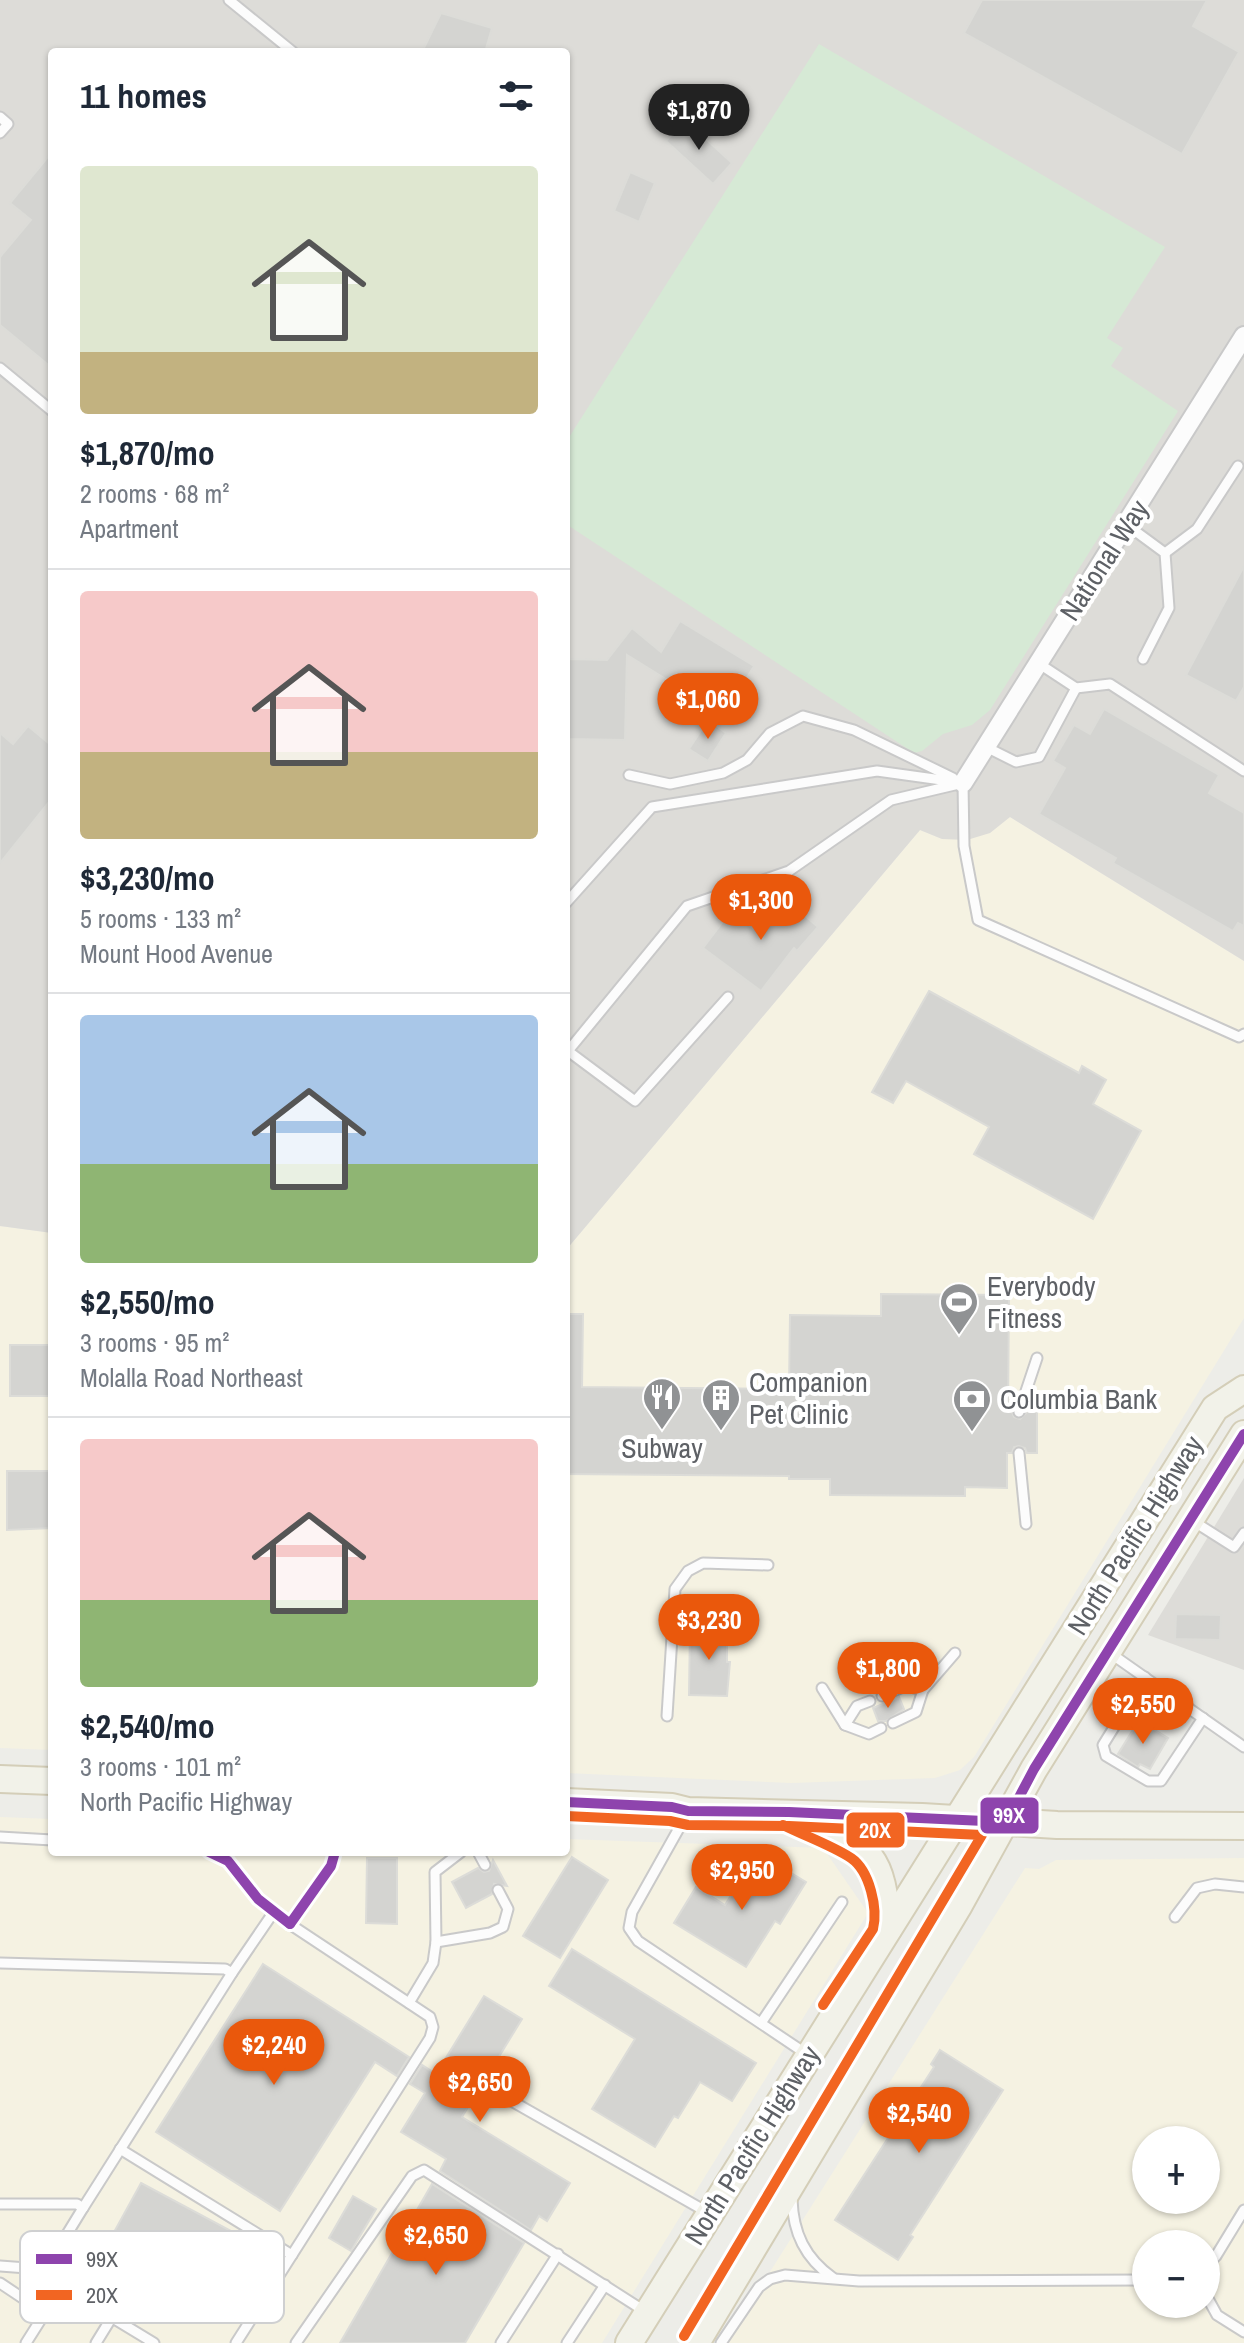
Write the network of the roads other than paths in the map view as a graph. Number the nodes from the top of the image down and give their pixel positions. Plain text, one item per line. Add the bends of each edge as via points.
1 (229, 0) edge
2 (288, 48) edge
3 (0, 117) edge
4 (0, 133) edge
5 (1244, 336) edge
6 (0, 368) edge
7 (48, 408) edge
8 (1238, 466) dead end
9 (1127, 525) junction
10 (1165, 553) junction
11 (1143, 659) dead end
12 (1038, 663) junction
13 (1076, 688) junction
14 (986, 747) junction
15 (1244, 771) edge
16 (629, 775) dead end
17 (963, 783) junction
18 (570, 899) edge
19 (728, 997) dead end
20 (1244, 1034) edge
21 (570, 1049) edge
22 (570, 1052) edge
23 (1037, 1358) dead end
24 (1244, 1389) edge
25 (1019, 1412) dead end
26 (1244, 1434) edge
27 (1019, 1453) dead end
28 (1157, 1500) junction
29 (1190, 1520) junction
30 (1026, 1524) dead end
31 (1244, 1533) edge
32 (768, 1565) dead end
33 (1107, 1651) junction
34 (955, 1653) dead end
35 (1145, 1677) junction
36 (822, 1688) dead end
37 (923, 1690) junction
38 (882, 1696) dead end
39 (870, 1701) dead end
40 (667, 1716) dead end
41 (1203, 1718) junction
42 (893, 1723) dead end
43 (845, 1725) junction
44 (881, 1728) dead end
45 (1244, 1747) edge
46 (0, 1779) edge
47 (48, 1781) edge
48 (570, 1802) edge
49 (688, 1811) junction
50 (789, 1812) junction
51 (956, 1819) junction
52 (1006, 1822) junction
53 (1244, 1826) edge
54 (0, 1837) edge
55 (48, 1840) edge
56 (217, 1856) edge
57 (334, 1856) edge
58 (456, 1856) edge
59 (480, 1856) edge
60 (485, 1865) dead end
61 (1244, 1887) edge
62 (498, 1890) dead end
63 (842, 1902) dead end
64 (273, 1913) junction
65 (1175, 1917) dead end
66 (290, 1924) junction
67 (888, 1929) junction
68 (436, 1942) junction
69 (0, 1963) edge
70 (232, 1973) junction
71 (409, 2003) junction
72 (761, 2023) junction
73 (808, 2055) junction
74 (508, 2099) dead end
75 (120, 2149) junction
76 (793, 2179) junction
77 (0, 2204) edge
78 (83, 2208) junction
79 (1244, 2210) edge
80 (710, 2213) junction
81 (69, 2231) edge
82 (253, 2231) edge
83 (1220, 2249) edge
84 (284, 2250) edge
85 (558, 2254) junction
86 (292, 2255) junction
87 (0, 2266) edge
88 (20, 2267) edge
89 (284, 2268) edge
90 (836, 2280) junction
91 (1132, 2280) edge
92 (0, 2283) edge
93 (605, 2285) junction
94 (20, 2296) edge
95 (647, 2313) junction
96 (1220, 2317) edge
97 (39, 2323) edge
98 (108, 2323) edge
99 (120, 2323) edge
100 (249, 2323) edge
101 (1244, 2332) edge
102 (142, 2340) edge
103 (26, 2343) edge
104 (96, 2343) edge
105 (154, 2343) edge
106 (236, 2343) edge
107 (296, 2343) edge
108 (501, 2343) edge
109 (567, 2343) edge
110 (629, 2343) edge
111 (696, 2343) edge
112 (721, 2343) edge

1 - 2 lane
3 - 4 lane via 8,124
5 - 9 street, National Way
6 - 7 lane
8 - 10 lane via 1197,529
9 - 10 lane
9 - 12 street, National Way
10 - 11 lane via 1169,608
12 - 13 lane
12 - 14 street, National Way
13 - 14 lane via 1039,757 1016,762
13 - 15 lane via 1110,684
14 - 17 street, National Way
16 - 17 lane via 670,784 723,773 747,760 770,733 803,716 854,730
17 - 18 lane via 877,771 652,807
17 - 20 lane via 964,846 978,920 1239,1037
17 - 21 lane via 891,800 789,871 687,906
19 - 22 lane via 635,1101
23 - 25 lane
24 - 28 main road, North Pacific Highway via 1215,1408
26 - 29 main road, North Pacific Highway
27 - 30 lane
28 - 29 main road
28 - 51 main road, North Pacific Highway
29 - 31 lane via 1234,1547
29 - 33 main road, North Pacific Highway
32 - 40 lane via 703,1563 688,1571 675,1589
33 - 35 lane
33 - 52 main road, North Pacific Highway
34 - 37 lane
35 - 41 lane
35 - 41 lane via 1103,1745 1106,1756 1148,1781 1161,1781
36 - 43 lane
37 - 38 lane via 905,1686
37 - 42 lane via 916,1712
39 - 43 lane via 857,1706
41 - 45 lane
43 - 44 lane via 869,1734
46 - 47 main road
48 - 49 main road
49 - 50 main road
49 - 72 lane via 632,1912 629,1928 638,1941
50 - 51 main road
50 - 67 main road via 848,1839 871,1856 883,1887
51 - 52 main road
51 - 67 main road, North Pacific Highway
52 - 53 main road
52 - 76 main road, North Pacific Highway
54 - 55 lane
56 - 64 lane via 228,1861
57 - 66 lane
58 - 68 lane via 435,1872
59 - 60 lane
61 - 65 lane via 1197,1888
62 - 68 lane via 508,1909 503,1927
63 - 72 lane
64 - 66 lane
64 - 70 lane
66 - 71 lane
67 - 73 main road, North Pacific Highway
68 - 71 lane via 433,1963
69 - 70 lane
70 - 75 lane
71 - 86 lane via 430,2017 430,2038
72 - 73 lane
73 - 80 main road, North Pacific Highway
74 - 80 lane
75 - 78 lane
75 - 82 lane
76 - 90 lane via 793,2218 801,2245
76 - 111 main road, North Pacific Highway
77 - 78 lane
78 - 81 lane
79 - 83 lane
80 - 95 main road, North Pacific Highway
84 - 86 lane
85 - 93 lane
85 - 107 lane via 424,2170 412,2176
85 - 108 lane
86 - 89 lane
87 - 88 lane
90 - 91 lane
90 - 112 lane via 785,2275 770,2279 748,2299
92 - 94 lane
93 - 95 lane
93 - 109 lane
95 - 110 main road, North Pacific Highway
96 - 101 lane
97 - 103 lane
98 - 104 lane
99 - 102 lane
100 - 106 lane
102 - 105 lane

